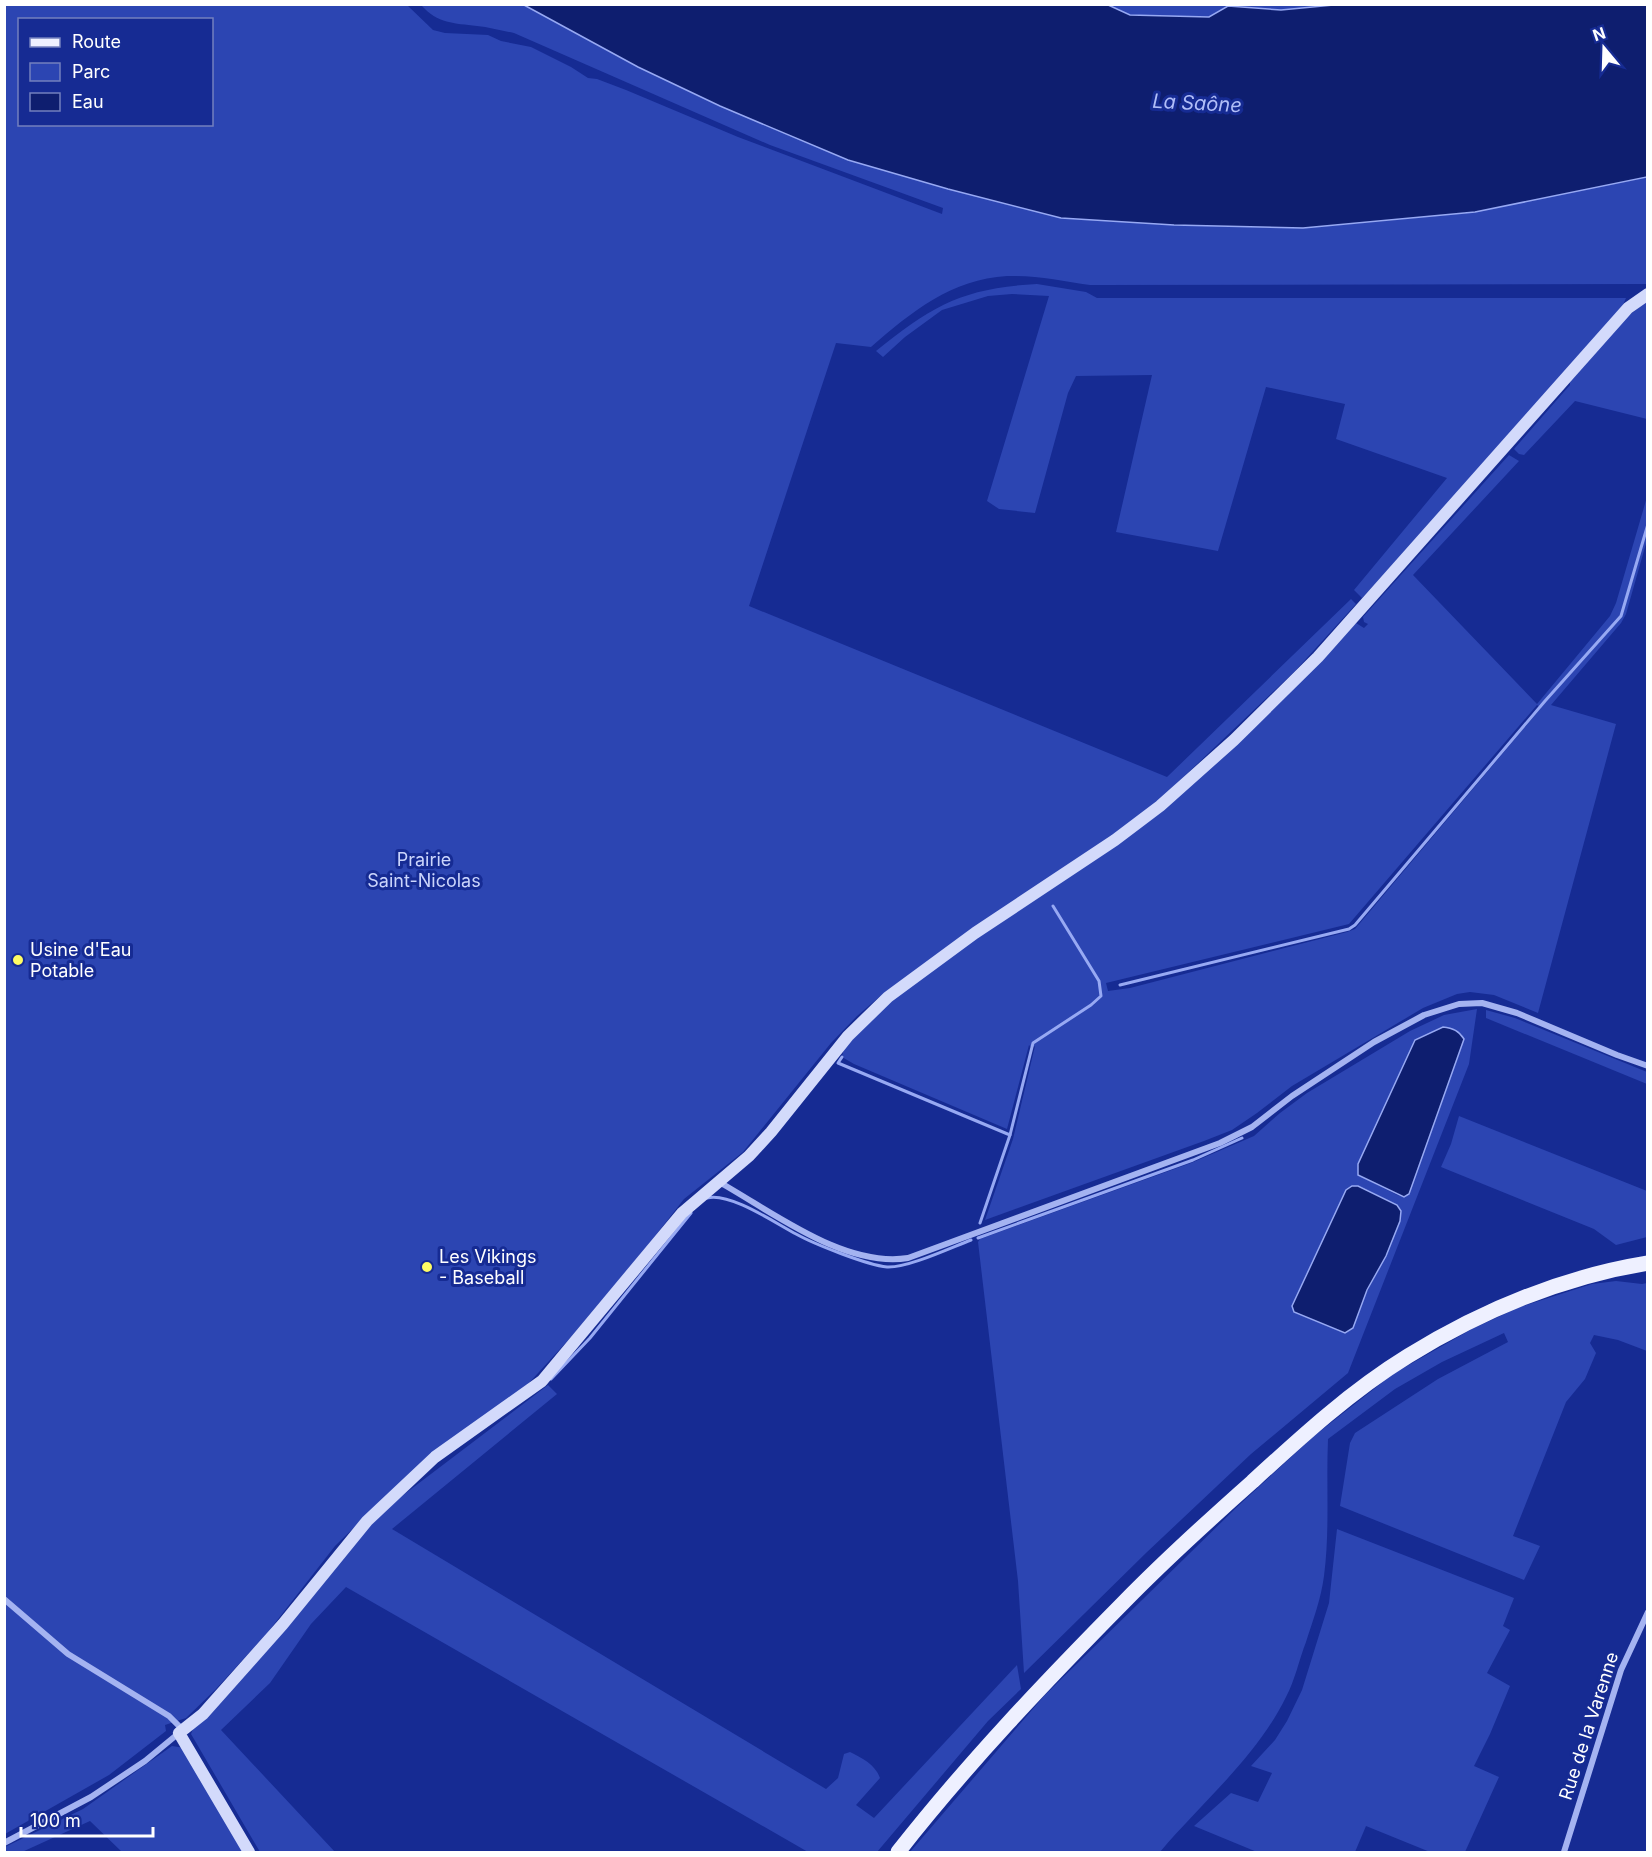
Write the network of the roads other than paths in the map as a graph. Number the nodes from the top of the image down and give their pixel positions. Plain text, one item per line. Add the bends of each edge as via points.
1 (1647, 294) edge
2 (1647, 1066) edge
3 (719, 1182) junction
4 (1647, 1263) edge
5 (4, 1599) edge
6 (1647, 1612) edge
7 (181, 1732) junction
8 (4, 1843) edge
9 (249, 1852) edge
10 (898, 1852) edge
11 (1564, 1852) edge

1 - 3 street via 1628,308 1318,657 1234,740 1115,840 975,933 888,997 848,1036 771,1132
2 - 3 street via 1517,1013 1482,1003 1458,1004 1424,1015 1374,1042 1252,1127 1220,1143 895,1260 875,1259 810,1236
3 - 7 street via 682,1213 542,1381 435,1457 367,1521 283,1624 203,1714
4 - 10 main road via 1590,1275 1499,1308 1406,1357 1361,1389 1299,1438 1178,1548 1058,1668
5 - 7 street via 68,1654 169,1716
6 - 11 street, Rue de la Varenne via 1621,1670
7 - 8 street via 91,1797
7 - 9 street

